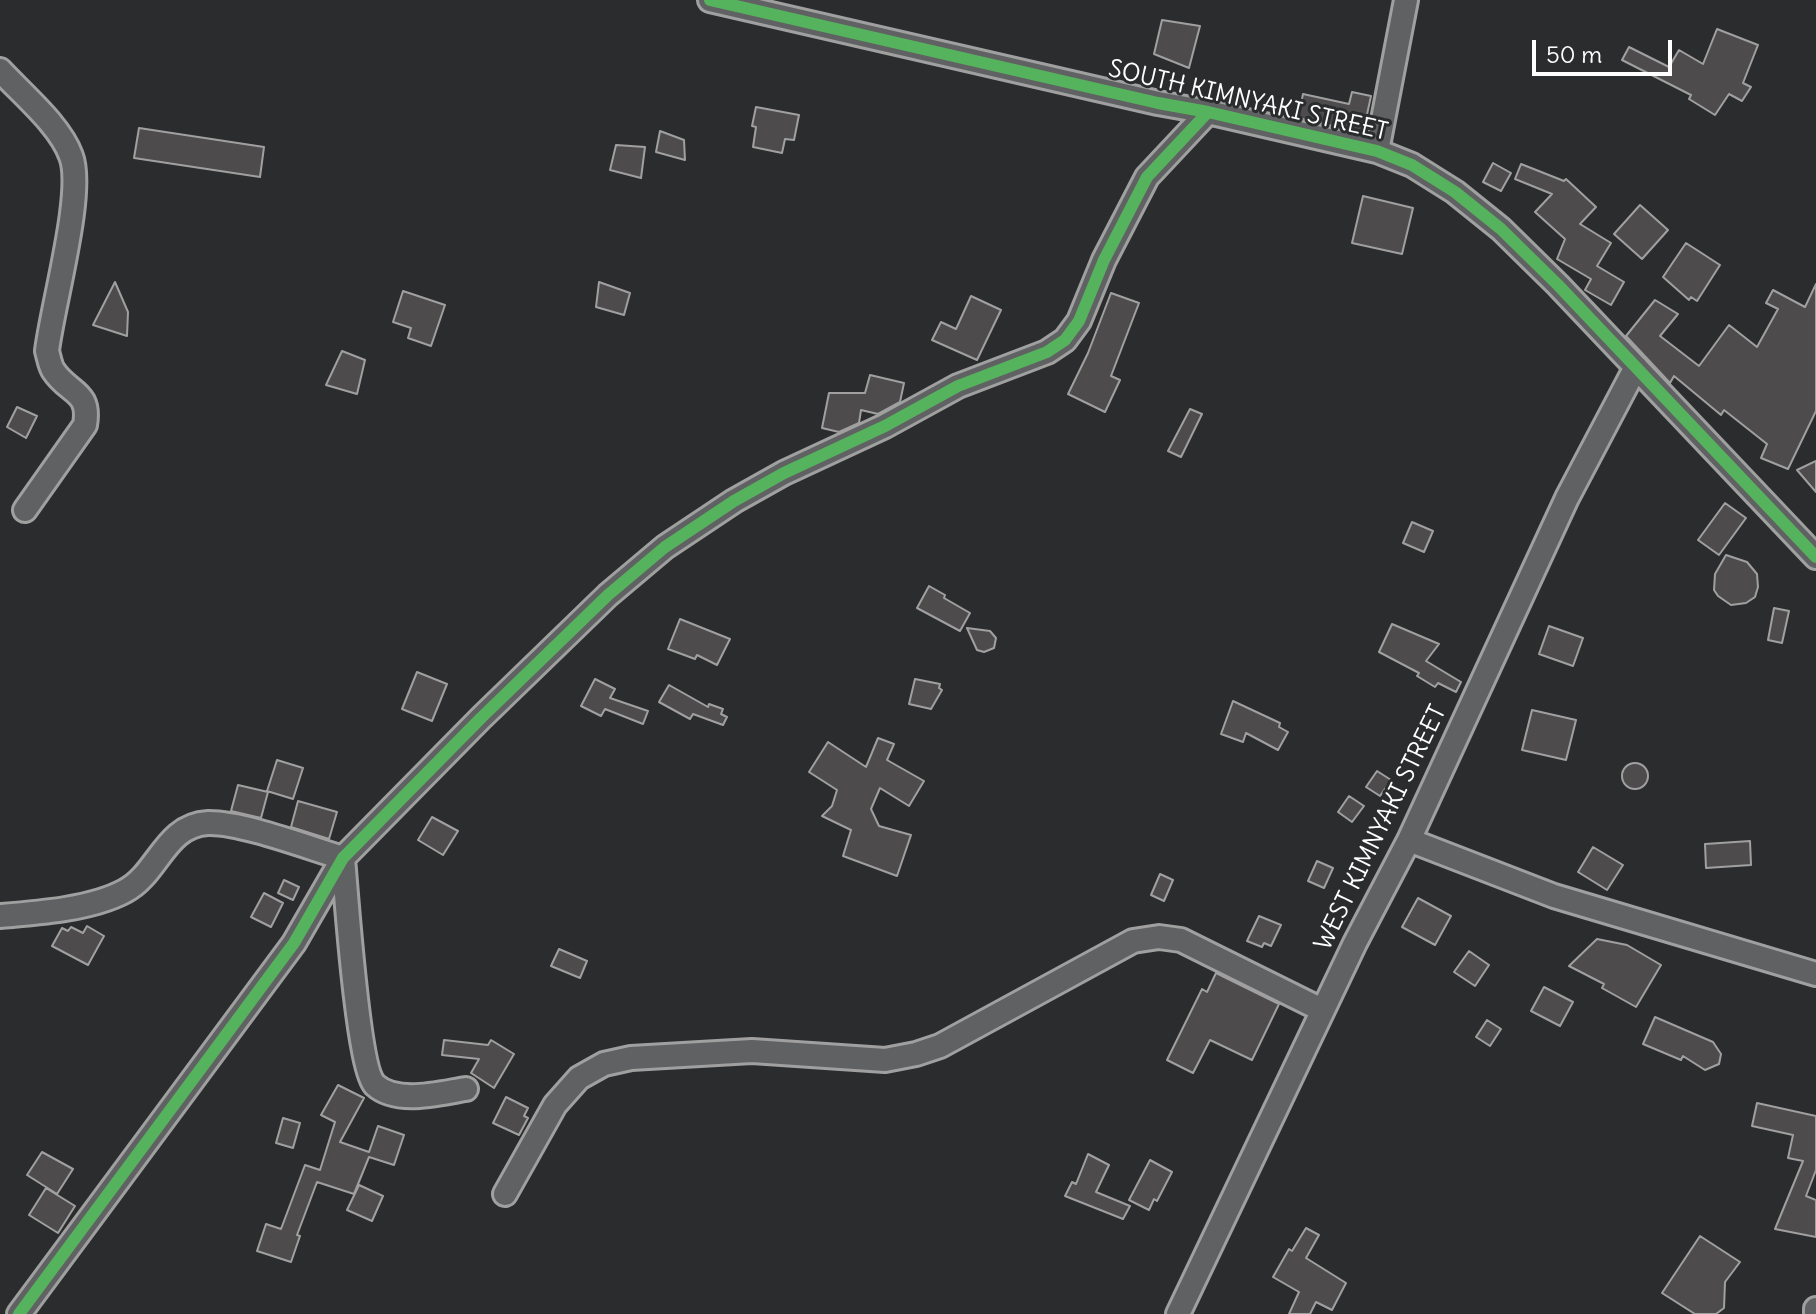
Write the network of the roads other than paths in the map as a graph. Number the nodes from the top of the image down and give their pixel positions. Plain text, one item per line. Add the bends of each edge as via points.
1 (710, 0) edge
2 (1406, 0) edge
3 (0, 70) edge
4 (1208, 112) junction
5 (1377, 151) junction
6 (1636, 367) junction
7 (25, 510) dead end
8 (1816, 557) edge
9 (1409, 840) junction
10 (343, 858) junction
11 (0, 916) edge
12 (1816, 974) edge
13 (1322, 1010) junction
14 (466, 1089) dead end
15 (505, 1194) dead end
16 (19, 1314) edge
17 (1178, 1314) edge

1 - 4 street, SOUTH KIMNYAKI STREET
2 - 5 street
3 - 7 street via 67,147 75,170 47,351 52,368 85,402 87,413 85,425
4 - 5 street, SOUTH KIMNYAKI STREET
4 - 10 street via 1147,177 1065,340 958,386 784,473 665,547 537,662
5 - 6 street, SOUTH KIMNYAKI STREET via 1455,192 1501,229
6 - 8 street, SOUTH KIMNYAKI STREET
6 - 9 street, WEST KIMNYAKI STREET via 1567,498
9 - 12 street via 1554,896
9 - 13 street, WEST KIMNYAKI STREET
10 - 11 street via 206,823 174,837 125,891 67,908
10 - 14 street via 351,955 371,1079 399,1094
10 - 16 street via 294,943
13 - 15 street via 1181,940 1133,941 916,1054 885,1060 752,1051 604,1064 579,1078 555,1105
13 - 17 street, WEST KIMNYAKI STREET

